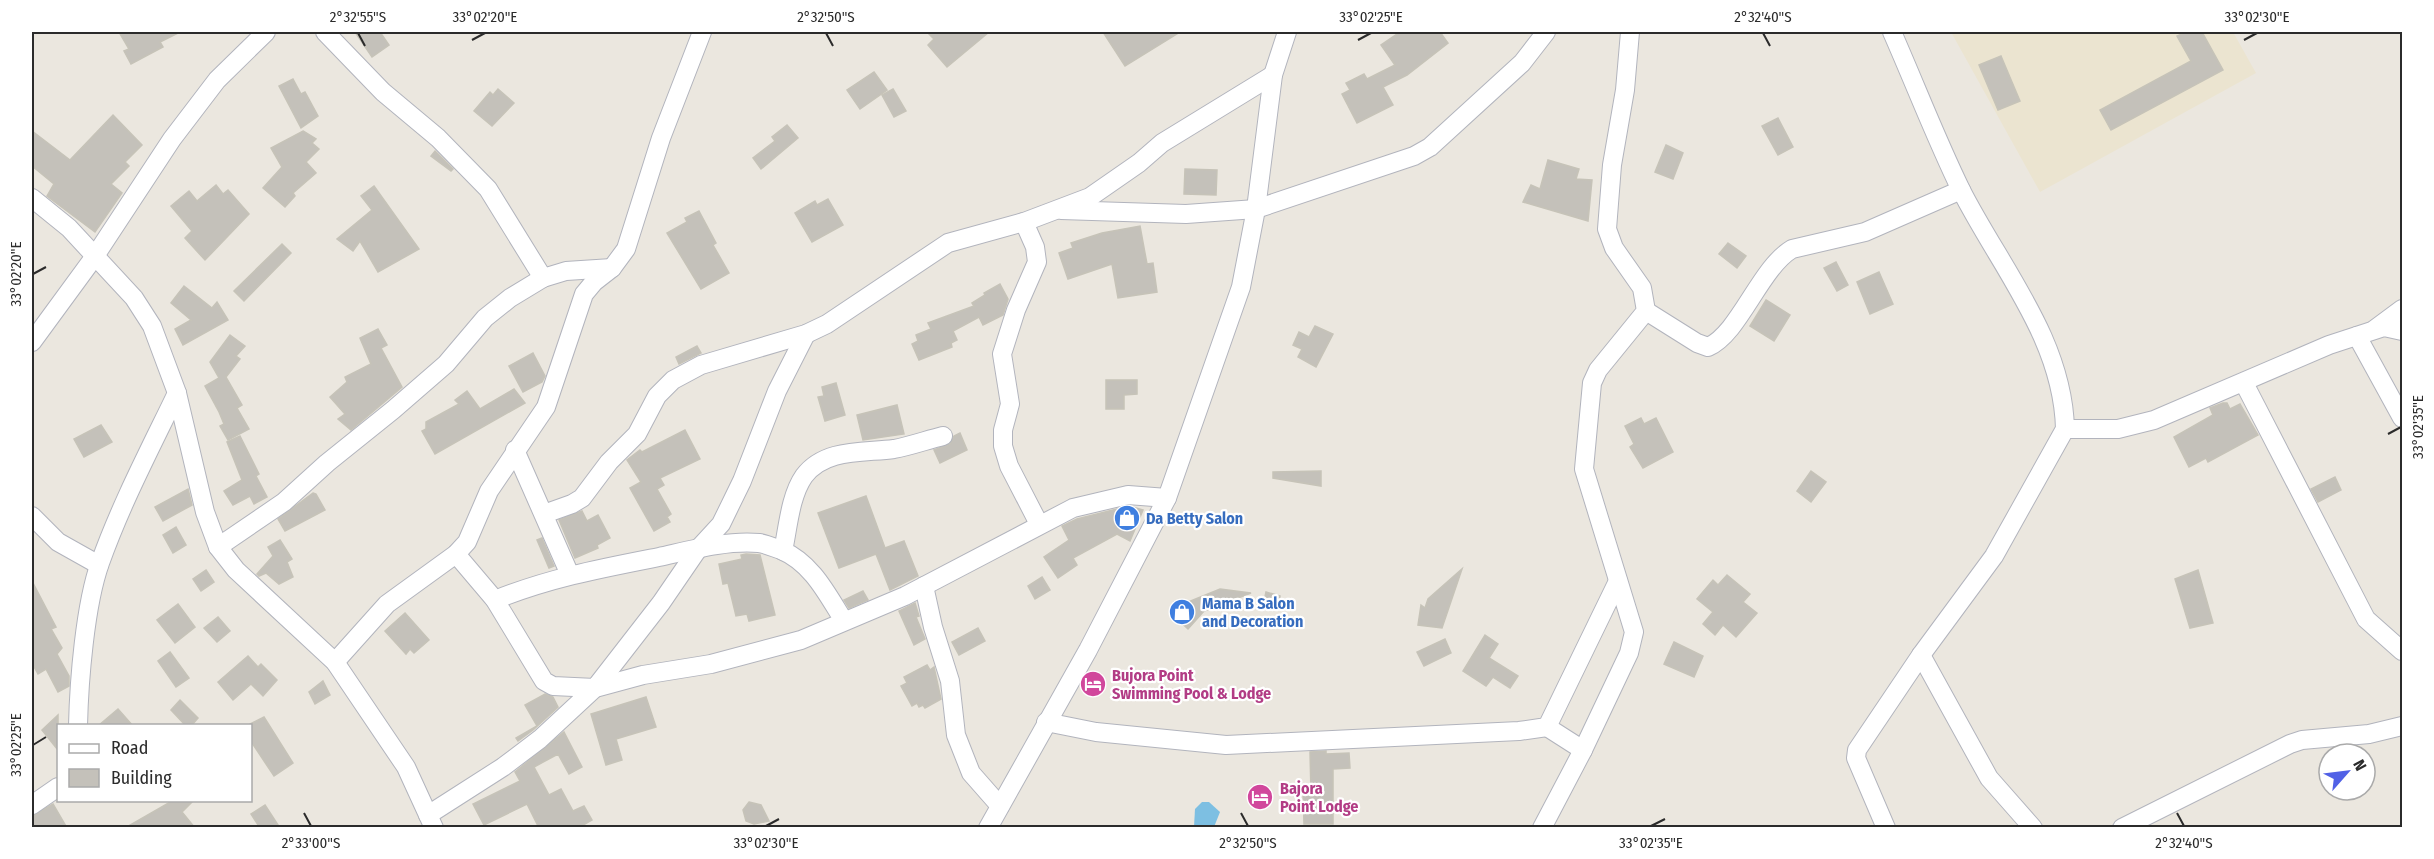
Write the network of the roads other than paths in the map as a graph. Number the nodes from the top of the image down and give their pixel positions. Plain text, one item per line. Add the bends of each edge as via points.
1 (325, 32) edge
2 (702, 32) edge
3 (1287, 32) edge
4 (1546, 32) edge
5 (1630, 32) edge
6 (1892, 32) edge
7 (255, 36) edge
8 (1273, 75) junction
9 (1961, 190) junction
10 (32, 198) edge
11 (1256, 209) junction
12 (1055, 210) junction
13 (1024, 222) junction
14 (95, 256) junction
15 (612, 268) junction
16 (543, 278) junction
17 (2403, 309) edge
18 (1646, 311) junction
19 (2403, 331) edge
20 (2365, 333) junction
21 (806, 334) junction
22 (32, 342) edge
23 (2244, 383) junction
24 (177, 393) junction
25 (2403, 417) edge
26 (2065, 429) junction
27 (943, 436) dead end
28 (515, 450) junction
29 (1167, 498) junction
30 (544, 514) junction
31 (32, 516) edge
32 (1039, 524) junction
33 (218, 547) junction
34 (698, 549) junction
35 (783, 551) junction
36 (456, 554) junction
37 (99, 565) junction
38 (570, 575) junction
39 (1618, 581) junction
40 (924, 586) junction
41 (495, 600) junction
42 (844, 621) junction
43 (2403, 651) edge
44 (1921, 655) junction
45 (335, 662) junction
46 (595, 688) junction
47 (1046, 722) junction
48 (78, 724) edge
49 (2403, 726) edge
50 (1547, 727) junction
51 (1583, 750) junction
52 (57, 788) edge
53 (32, 805) edge
54 (999, 806) junction
55 (431, 821) edge
56 (988, 828) edge
57 (1542, 828) edge
58 (1886, 828) edge
59 (2033, 828) edge
60 (2122, 828) edge

1 - 16 street via 382,92 438,138 488,189
2 - 15 street via 661,138 626,249
3 - 8 street
4 - 11 street via 1522,63 1430,147 1414,156
5 - 18 street via 1607,229 1614,248 1642,288
6 - 9 street
7 - 14 street via 171,139
8 - 11 street
8 - 12 street via 1162,143 1090,197
9 - 18 street via 1865,232 1785,253 1774,262 1718,341 1708,347
9 - 26 street via 2045,339 2065,414
10 - 14 street
11 - 12 street via 1186,214
11 - 29 street via 1241,287
12 - 13 street
13 - 21 street via 948,243
13 - 32 street via 1037,262 1002,354 1010,404 1003,446
14 - 22 street
14 - 24 street via 134,298 152,326
15 - 16 street via 583,268
15 - 28 street via 584,294 551,397
16 - 33 street via 485,318 446,364 284,502
17 - 20 street
18 - 39 street via 1598,370 1589,397 1584,469
19 - 20 street via 2393,327
20 - 23 street
20 - 25 street
21 - 30 street via 700,365 673,380 657,396 638,434 609,462 582,498
21 - 34 street via 777,391 721,524
23 - 26 street via 2131,426
23 - 43 street via 2366,619
24 - 33 street via 205,512
24 - 37 street
26 - 44 street via 1994,556
27 - 35 street via 895,448 850,451 816,466 804,476 794,501
28 - 30 street
28 - 36 street via 489,491 476,527
29 - 32 street via 1128,495 1073,508
29 - 47 street
30 - 38 street
31 - 37 street via 58,542
32 - 40 street
33 - 45 street via 236,570
34 - 35 street via 760,543
34 - 38 street
34 - 46 street
35 - 42 street via 804,564
36 - 41 street
36 - 45 street via 387,604
37 - 48 street via 79,692
38 - 41 street
39 - 50 street
39 - 51 street via 1634,632 1629,653
40 - 42 street
40 - 54 street via 950,681 956,735 971,773
41 - 46 street via 544,681 553,686
42 - 46 street via 801,640
44 - 58 street via 1857,750 1856,759
44 - 59 street via 1989,778
45 - 55 street via 406,767
46 - 55 street via 540,739
47 - 50 street via 1096,732 1226,745
47 - 54 street
49 - 60 street via 2290,744
50 - 51 street
51 - 57 street
52 - 53 street
54 - 56 street

